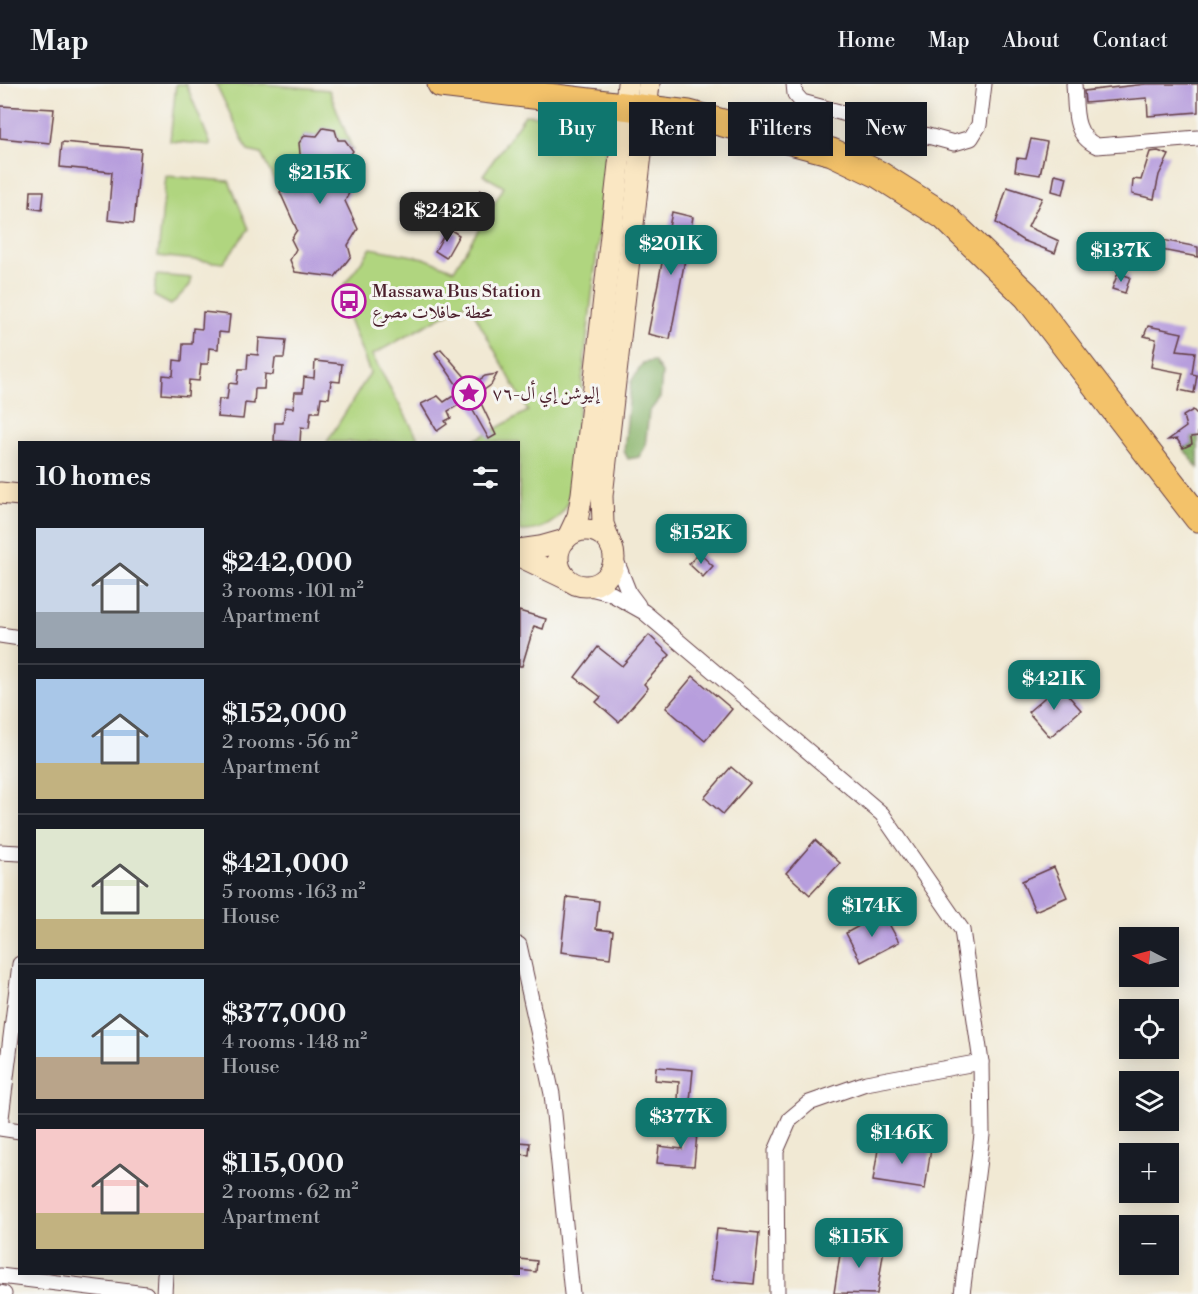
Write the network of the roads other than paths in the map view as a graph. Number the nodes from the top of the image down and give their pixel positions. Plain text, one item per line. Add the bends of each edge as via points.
1 (441, 84) edge
2 (794, 84) edge
3 (984, 84) edge
4 (1074, 84) edge
5 (638, 95) edge
6 (1198, 138) edge
7 (0, 493) edge
8 (18, 495) edge
9 (1198, 518) edge
10 (567, 537) junction
11 (520, 550) edge
12 (612, 551) junction
13 (520, 556) edge
14 (576, 584) junction
15 (644, 612) junction
16 (0, 635) edge
17 (18, 638) edge
18 (0, 852) edge
19 (18, 854) edge
20 (520, 950) edge
21 (18, 994) edge
22 (981, 1062) junction
23 (0, 1127) edge
24 (18, 1131) edge
25 (165, 1275) edge
26 (0, 1276) edge
27 (63, 1279) edge
28 (0, 1293) edge
29 (4, 1294) edge
30 (146, 1294) edge
31 (164, 1294) edge
32 (572, 1294) edge
33 (777, 1294) edge
34 (962, 1294) edge

1 - 5 highway
2 - 3 street via 795,94 802,102 954,143 971,138 979,125
4 - 6 street via 1078,132 1096,146
5 - 9 highway via 689,114 832,152 878,174 944,216 1027,296
5 - 10 street via 582,494 578,516
5 - 12 street via 602,496 603,524
7 - 8 street
10 - 11 street via 540,548
10 - 12 street via 581,530 594,531 605,537
10 - 14 street via 559,550 558,562 562,573
12 - 14 street via 611,571 603,580 593,585
12 - 15 street via 629,593
13 - 14 street
14 - 15 street via 610,593
15 - 22 street via 882,814 962,930
16 - 17 street
18 - 19 street
20 - 32 street via 552,1094
21 - 23 street
22 - 33 street via 866,1083 809,1103 790,1119 776,1151
22 - 34 street via 982,1134
23 - 24 street
25 - 31 street
26 - 27 street
27 - 30 street
28 - 29 street

